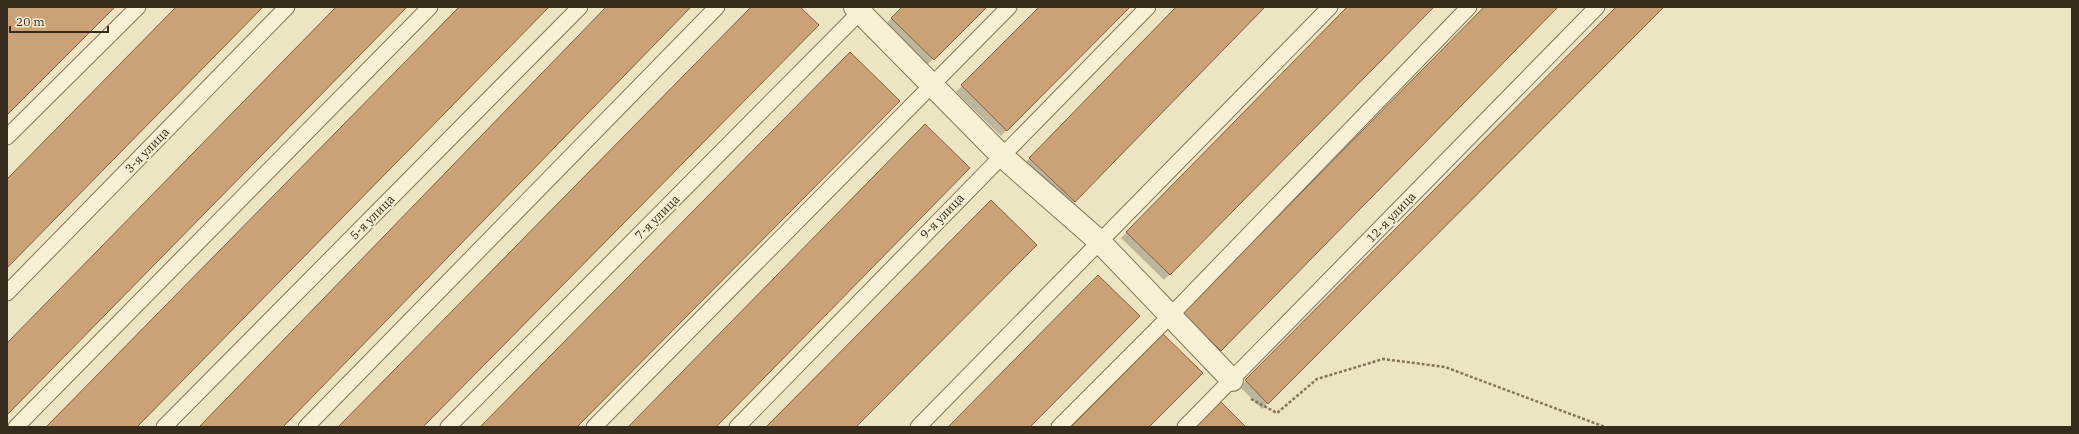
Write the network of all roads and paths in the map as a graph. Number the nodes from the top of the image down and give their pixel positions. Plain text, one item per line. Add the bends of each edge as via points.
1 (138, 7) edge
2 (287, 7) edge
3 (430, 7) edge
4 (580, 7) edge
5 (717, 7) edge
6 (1009, 7) edge
7 (1148, 7) edge
8 (1330, 7) edge
9 (1469, 7) edge
10 (1597, 7) edge
11 (860, 9) edge
12 (932, 84) junction
13 (7, 137) edge
14 (1002, 156) junction
15 (1099, 241) junction
16 (7, 293) edge
17 (1171, 315) junction
18 (1232, 380) junction
19 (16, 427) edge
20 (164, 427) edge
21 (306, 427) edge
22 (448, 427) edge
23 (594, 427) edge
24 (738, 427) edge
25 (918, 427) edge
26 (1059, 427) edge
27 (1185, 427) edge
28 (1605, 427) edge

1 - 13 lane
2 - 16 lane, 3-я улица
3 - 19 lane
4 - 20 lane, 5-я улица
5 - 21 lane
6 - 12 lane
7 - 14 lane, 9-я улица
8 - 15 lane
9 - 17 lane
10 - 18 lane, 12-я улица
11 - 12 street
11 - 22 lane, 7-я улица
12 - 14 street
12 - 23 lane
14 - 15 street
14 - 24 lane, 9-я улица
15 - 17 street
15 - 25 lane
17 - 18 street
17 - 26 lane
18 - 27 lane, 12-я улица
18 - 28 path via 1249,398 1277,413 1317,379 1384,359 1444,368

